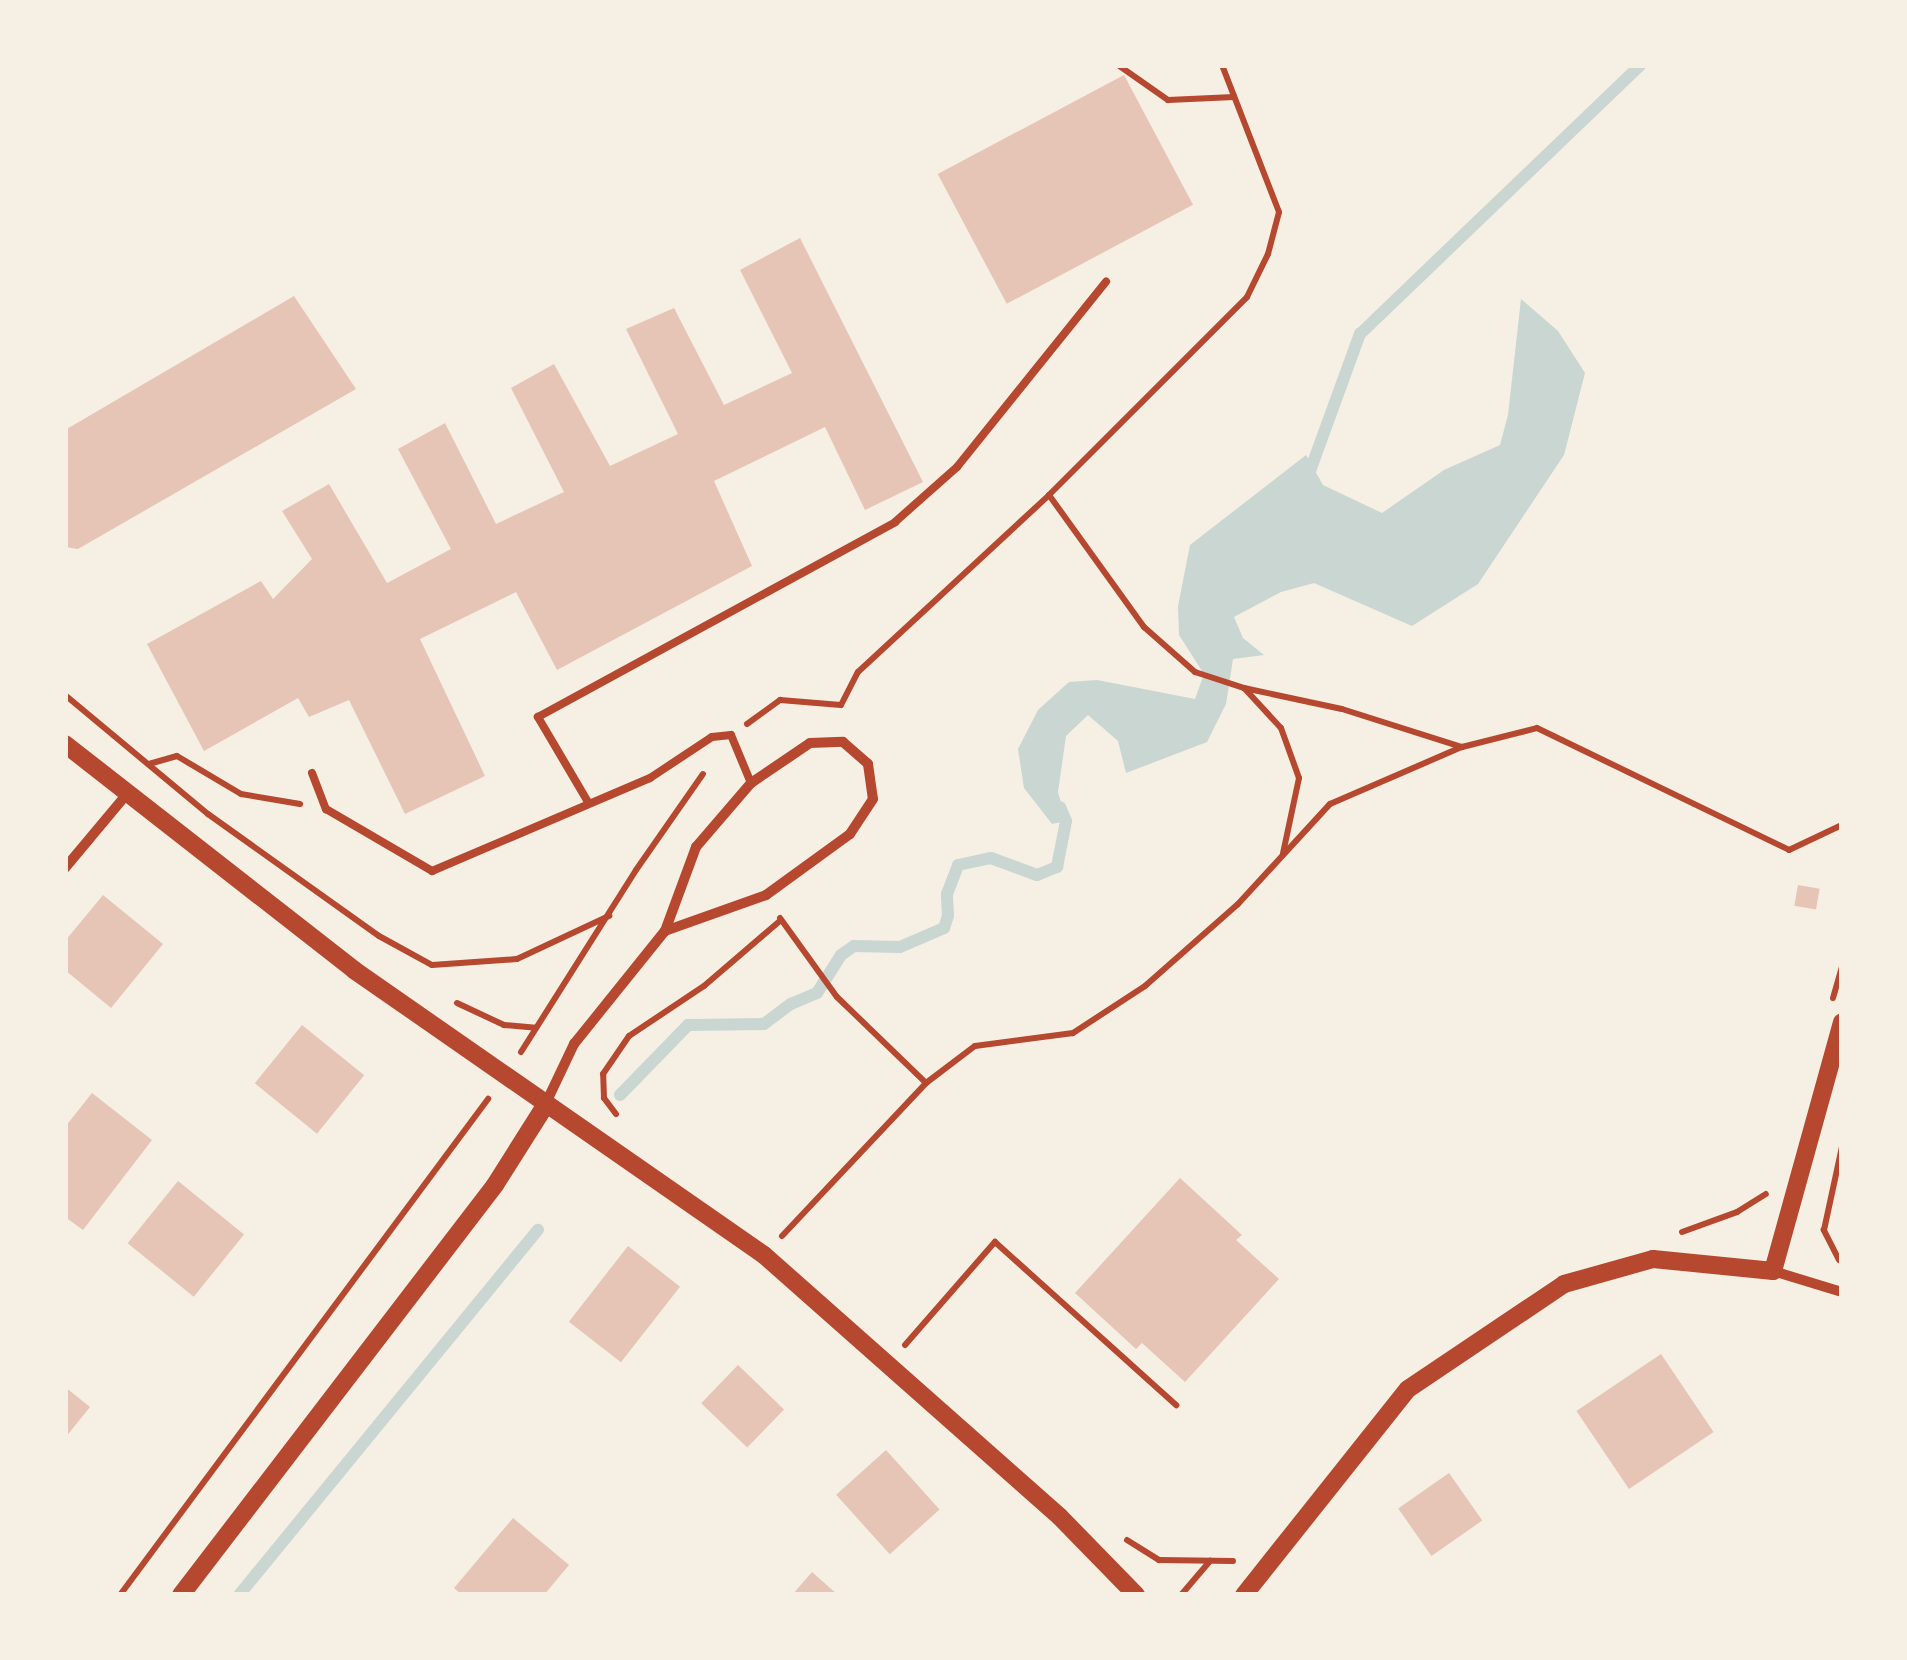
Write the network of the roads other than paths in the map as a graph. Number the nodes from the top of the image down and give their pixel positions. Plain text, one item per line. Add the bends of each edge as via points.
1 (1106, 282) dead end
2 (65, 744) edge
3 (312, 773) dead end
4 (751, 783) junction
5 (126, 795) junction
6 (588, 802) junction
7 (65, 868) edge
8 (665, 931) junction
9 (1842, 1022) edge
10 (545, 1106) junction
11 (1772, 1272) junction
12 (1842, 1292) edge
13 (181, 1595) edge
14 (1136, 1595) edge
15 (1244, 1595) edge

1 - 6 lane via 958,468 895,522 538,717
2 - 5 street
3 - 6 lane via 326,809 432,872
4 - 6 lane via 731,735 712,736 650,778
4 - 8 street via 696,847
4 - 8 street via 810,743 843,742 868,764 873,798 850,834 766,896
5 - 7 street
5 - 10 street
8 - 10 street via 574,1044
9 - 11 street
10 - 13 street via 495,1185
10 - 14 street via 764,1255 1060,1517
11 - 12 street
11 - 15 street via 1653,1259 1564,1284 1408,1389

